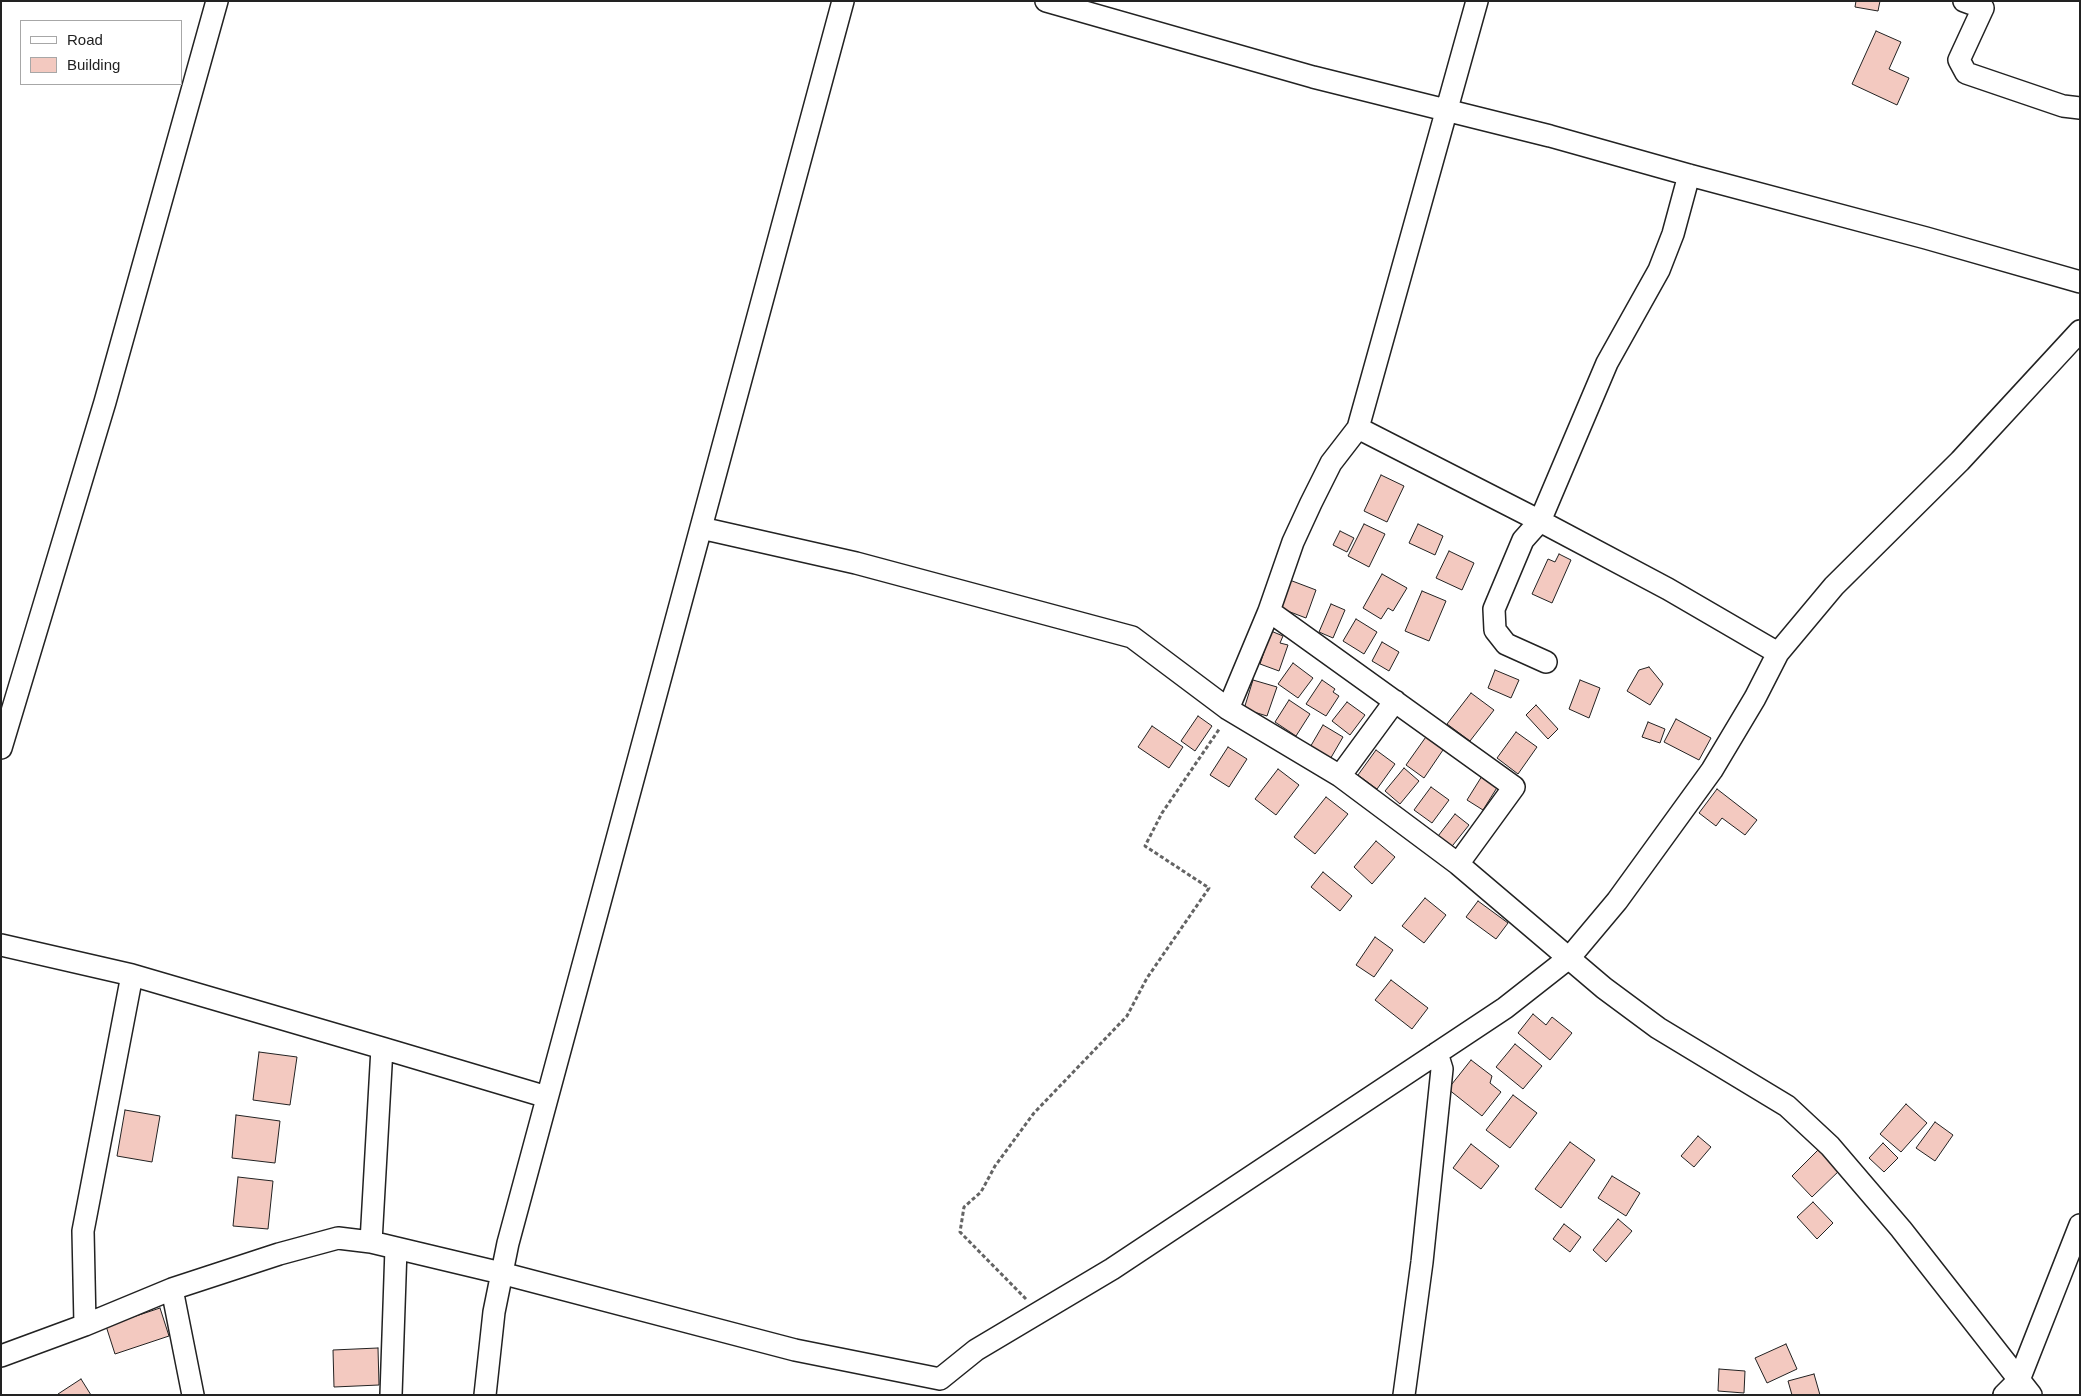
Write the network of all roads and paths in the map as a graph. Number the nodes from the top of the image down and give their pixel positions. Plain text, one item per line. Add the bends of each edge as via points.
1 (217, 1) edge
2 (843, 1) edge
3 (1046, 1) edge
4 (1477, 1) edge
5 (1978, 3) edge
6 (2080, 108) edge
7 (1448, 110) junction
8 (1689, 175) junction
9 (2080, 282) edge
10 (2080, 332) edge
11 (1358, 428) junction
12 (1540, 521) junction
13 (701, 528) junction
14 (1269, 611) junction
15 (1778, 653) junction
16 (1546, 662) dead end
17 (1395, 701) junction
18 (1228, 709) junction
19 (1, 748) edge
20 (1340, 776) junction
21 (1458, 864) junction
22 (1, 945) edge
23 (1570, 956) junction
24 (132, 975) junction
25 (382, 1048) junction
26 (1437, 1054) junction
27 (547, 1097) junction
28 (2080, 1225) edge
29 (372, 1242) junction
30 (396, 1248) junction
31 (501, 1273) junction
32 (172, 1289) junction
33 (1038, 1312) junction
34 (86, 1325) junction
35 (1, 1356) edge
36 (941, 1387) edge
37 (2025, 1387) edge
38 (193, 1395) edge
39 (391, 1395) edge
40 (485, 1395) edge
41 (1404, 1395) edge
42 (2004, 1395) edge

1 - 19 street via 105,402
2 - 13 street
3 - 7 street via 1313,77
4 - 7 street
5 - 6 street via 1960,60 1966,73 2063,106
7 - 8 street
7 - 11 street
8 - 9 street
8 - 12 street via 1673,234 1658,270 1607,363
10 - 15 street via 1960,461 1834,586
11 - 12 street
11 - 14 street via 1331,463 1311,503 1293,542
12 - 15 street via 1668,589
12 - 16 street via 1523,540 1494,609 1495,630 1506,644
13 - 18 street via 856,563 1132,637
13 - 27 street
14 - 17 street
14 - 18 street
15 - 23 street via 1712,770 1617,901
17 - 20 street
17 - 21 street via 1514,787
18 - 20 street
18 - 33 path via 1219,732 1162,813 1145,846 1209,888 1147,978 1127,1016 1034,1113 995,1166 982,1192 964,1207 960,1232
20 - 21 street
21 - 23 street
22 - 24 street
23 - 26 street via 1505,1008
23 - 37 street via 1604,988 1658,1028 1786,1106 1830,1146 1901,1229
24 - 25 street
24 - 34 street via 83,1231
25 - 27 street
25 - 29 street
26 - 33 street via 1112,1269
26 - 41 street via 1442,1069
27 - 31 street
28 - 37 street
29 - 30 street
29 - 32 street via 338,1238
30 - 31 street
30 - 39 street
31 - 36 street
31 - 40 street
32 - 34 street
32 - 38 street
33 - 36 street via 976,1350
34 - 35 street
37 - 42 street

